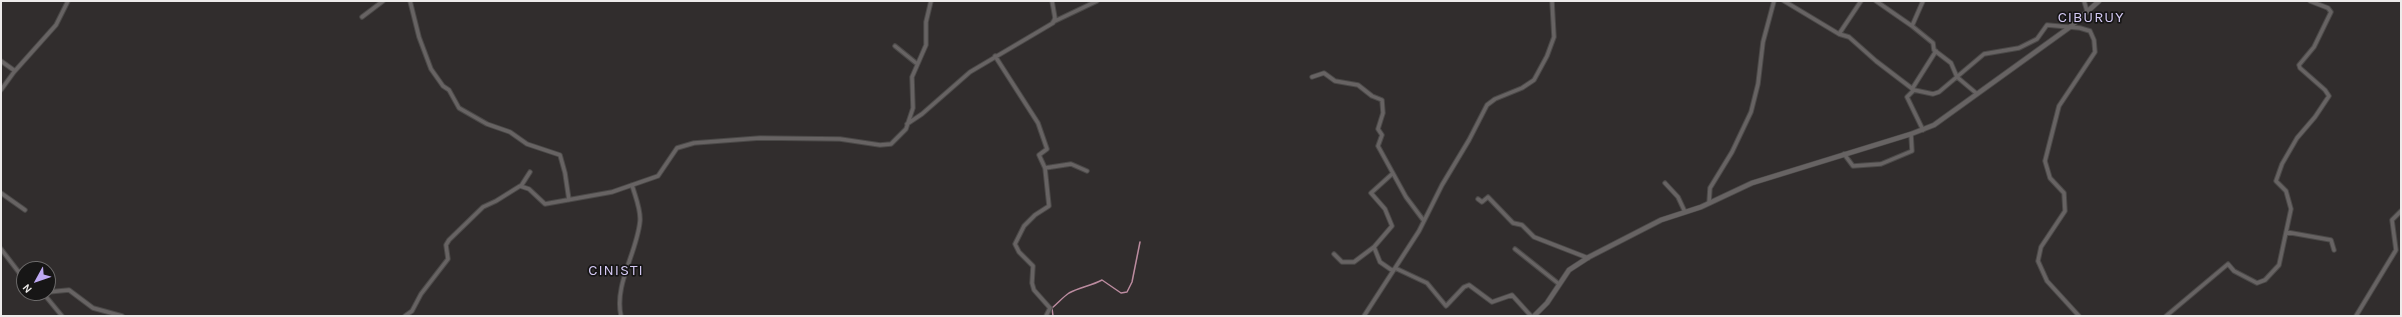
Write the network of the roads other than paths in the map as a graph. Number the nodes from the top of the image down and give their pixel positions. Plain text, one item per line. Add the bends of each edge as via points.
1 (68, 1) edge
2 (383, 1) edge
3 (410, 1) edge
4 (931, 1) edge
5 (1052, 1) edge
6 (1056, 1) edge
7 (1098, 1) edge
8 (1552, 1) edge
9 (1774, 1) edge
10 (1784, 1) edge
11 (1861, 1) edge
12 (1876, 1) edge
13 (1923, 1) edge
14 (2084, 1) edge
15 (2099, 1) edge
16 (2310, 1) edge
17 (1054, 6) junction
18 (2087, 11) junction
19 (362, 17) dead end
20 (1053, 23) junction
21 (1912, 26) junction
22 (2070, 27) junction
23 (1839, 34) junction
24 (895, 46) dead end
25 (1936, 51) junction
26 (995, 56) junction
27 (1, 61) edge
28 (916, 63) junction
29 (15, 71) junction
30 (1312, 77) dead end
31 (1957, 77) junction
32 (1, 90) edge
33 (1913, 90) junction
34 (1976, 93) junction
35 (908, 124) junction
36 (1923, 130) junction
37 (1911, 134) junction
38 (1844, 154) junction
39 (1044, 168) junction
40 (1087, 171) dead end
41 (530, 172) dead end
42 (1392, 174) junction
43 (1665, 183) dead end
44 (632, 185) junction
45 (521, 186) junction
46 (1, 193) edge
47 (1478, 199) dead end
48 (569, 200) junction
49 (1709, 203) junction
50 (25, 210) dead end
51 (2401, 211) edge
52 (1685, 212) junction
53 (1424, 220) junction
54 (2286, 232) junction
55 (1374, 247) junction
56 (1, 249) edge
57 (1515, 250) dead end
58 (2334, 250) dead end
59 (1334, 254) dead end
60 (1588, 258) junction
61 (16, 269) edge
62 (1394, 270) junction
63 (1558, 284) junction
64 (56, 292) edge
65 (50, 301) edge
66 (62, 316) edge
67 (122, 316) edge
68 (405, 316) edge
69 (622, 316) edge
70 (1046, 316) edge
71 (1364, 316) edge
72 (1533, 316) edge
73 (2079, 316) edge
74 (2166, 316) edge
75 (2356, 316) edge

1 - 29 street via 56,25
2 - 19 street
3 - 48 street via 431,70 449,90 456,106 470,116 510,132 528,144 560,155
4 - 28 street via 926,22 926,45
5 - 17 street
6 - 17 street
7 - 20 street
8 - 53 street via 1554,36 1534,80 1487,105
9 - 49 street via 1763,42 1758,84 1750,112 1732,152 1710,188
10 - 23 street
11 - 23 street
12 - 21 street
13 - 21 street
14 - 18 street
15 - 18 street
16 - 54 street via 2328,8 2331,12 2314,47 2299,65 2329,96 2296,138 2280,168 2276,183 2286,190 2291,206
17 - 20 street
18 - 22 street
20 - 26 street
21 - 25 street via 1933,43
22 - 31 street via 2047,25 2033,41 2019,48 1984,54
22 - 34 street
22 - 73 street via 2090,31 2095,52 2062,102 2052,131 2046,167 2050,178 2064,193 2066,205 2065,211 2041,247 2038,261 2047,281
23 - 33 street via 1849,37
24 - 28 street
25 - 31 street via 1951,63
25 - 33 street
26 - 35 street via 959,79
26 - 39 street via 1038,123 1047,149 1039,154
27 - 29 street
28 - 35 street via 912,77 914,101
29 - 32 street
30 - 42 street via 1324,74 1335,81 1358,85 1372,96 1382,99 1383,113 1378,129 1382,135 1378,145
31 - 33 street via 1936,93
31 - 34 street
33 - 36 street via 1907,97
34 - 36 street via 1934,125
35 - 44 street via 902,133 887,145 840,139 760,138 682,145 658,176
36 - 37 street
37 - 38 street
37 - 38 street via 1912,151 1881,164 1854,166
38 - 49 street via 1752,183
39 - 40 street via 1070,164
39 - 70 street via 1049,206 1024,226 1016,244 1019,252 1033,266 1034,290 1050,308
41 - 45 street
42 - 53 street
42 - 55 street via 1371,193 1385,209 1392,226
43 - 52 street via 1678,197
44 - 48 street via 612,192
44 - 69 street via 640,221 619,296
45 - 48 street via 529,189 545,204
45 - 68 street via 483,207 449,240 446,245 448,259 421,294 412,311
46 - 50 street
47 - 60 street via 1482,202 1488,197 1513,223 1522,224 1534,237
49 - 52 street
51 - 75 street via 2392,220 2396,240 2393,258
52 - 60 street via 1661,220
53 - 62 street
54 - 58 street via 2331,240
54 - 74 street via 2279,264 2265,280 2254,282 2234,271 2228,264
55 - 59 street via 1354,262 1342,262
55 - 62 street via 1380,262
56 - 61 street
57 - 63 street
60 - 63 street via 1566,273
62 - 71 street
62 - 72 street via 1426,282 1446,306 1469,285 1492,302 1512,295
63 - 72 street via 1547,303
64 - 67 street via 69,290 93,308
65 - 66 street

